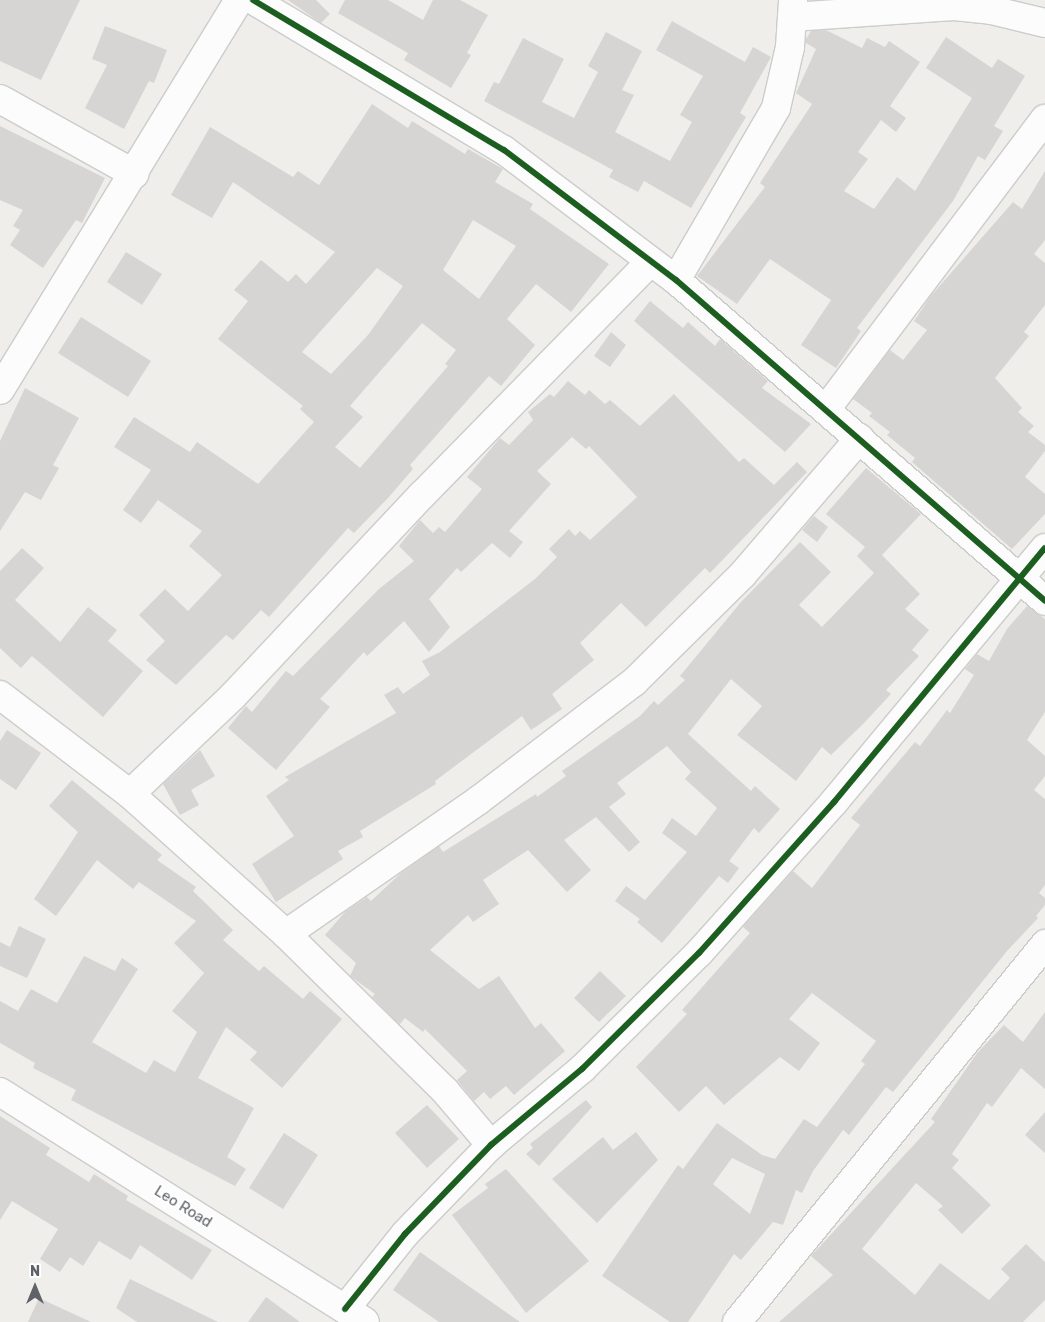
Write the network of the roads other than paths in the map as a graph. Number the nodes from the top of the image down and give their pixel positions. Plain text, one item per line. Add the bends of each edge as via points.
1 (239, 0) edge
2 (253, 0) edge
3 (792, 9) edge
4 (1045, 23) edge
5 (0, 99) edge
6 (1045, 119) edge
7 (135, 174) junction
8 (650, 262) junction
9 (676, 280) junction
10 (0, 390) edge
11 (826, 408) junction
12 (860, 438) junction
13 (1045, 548) edge
14 (1019, 577) junction
15 (1045, 601) edge
16 (0, 695) edge
17 (130, 794) junction
18 (286, 934) junction
19 (1045, 944) edge
20 (0, 1092) edge
21 (492, 1145) junction
22 (355, 1315) edge
23 (737, 1322) edge

1 - 7 street
2 - 8 street via 504,150
3 - 4 street via 954,6 991,10
3 - 9 street via 790,47 776,108
5 - 7 street
6 - 11 street
7 - 10 street
8 - 9 street
8 - 17 street via 422,494 233,696
9 - 11 street
11 - 12 street
12 - 14 street
12 - 18 street via 743,574 634,682 487,794
13 - 14 street
14 - 15 street
14 - 21 street via 834,802 699,953 582,1069
16 - 17 street
17 - 18 street
18 - 21 street via 446,1092
19 - 23 street
20 - 22 street, Leo Road
21 - 22 street via 405,1234

